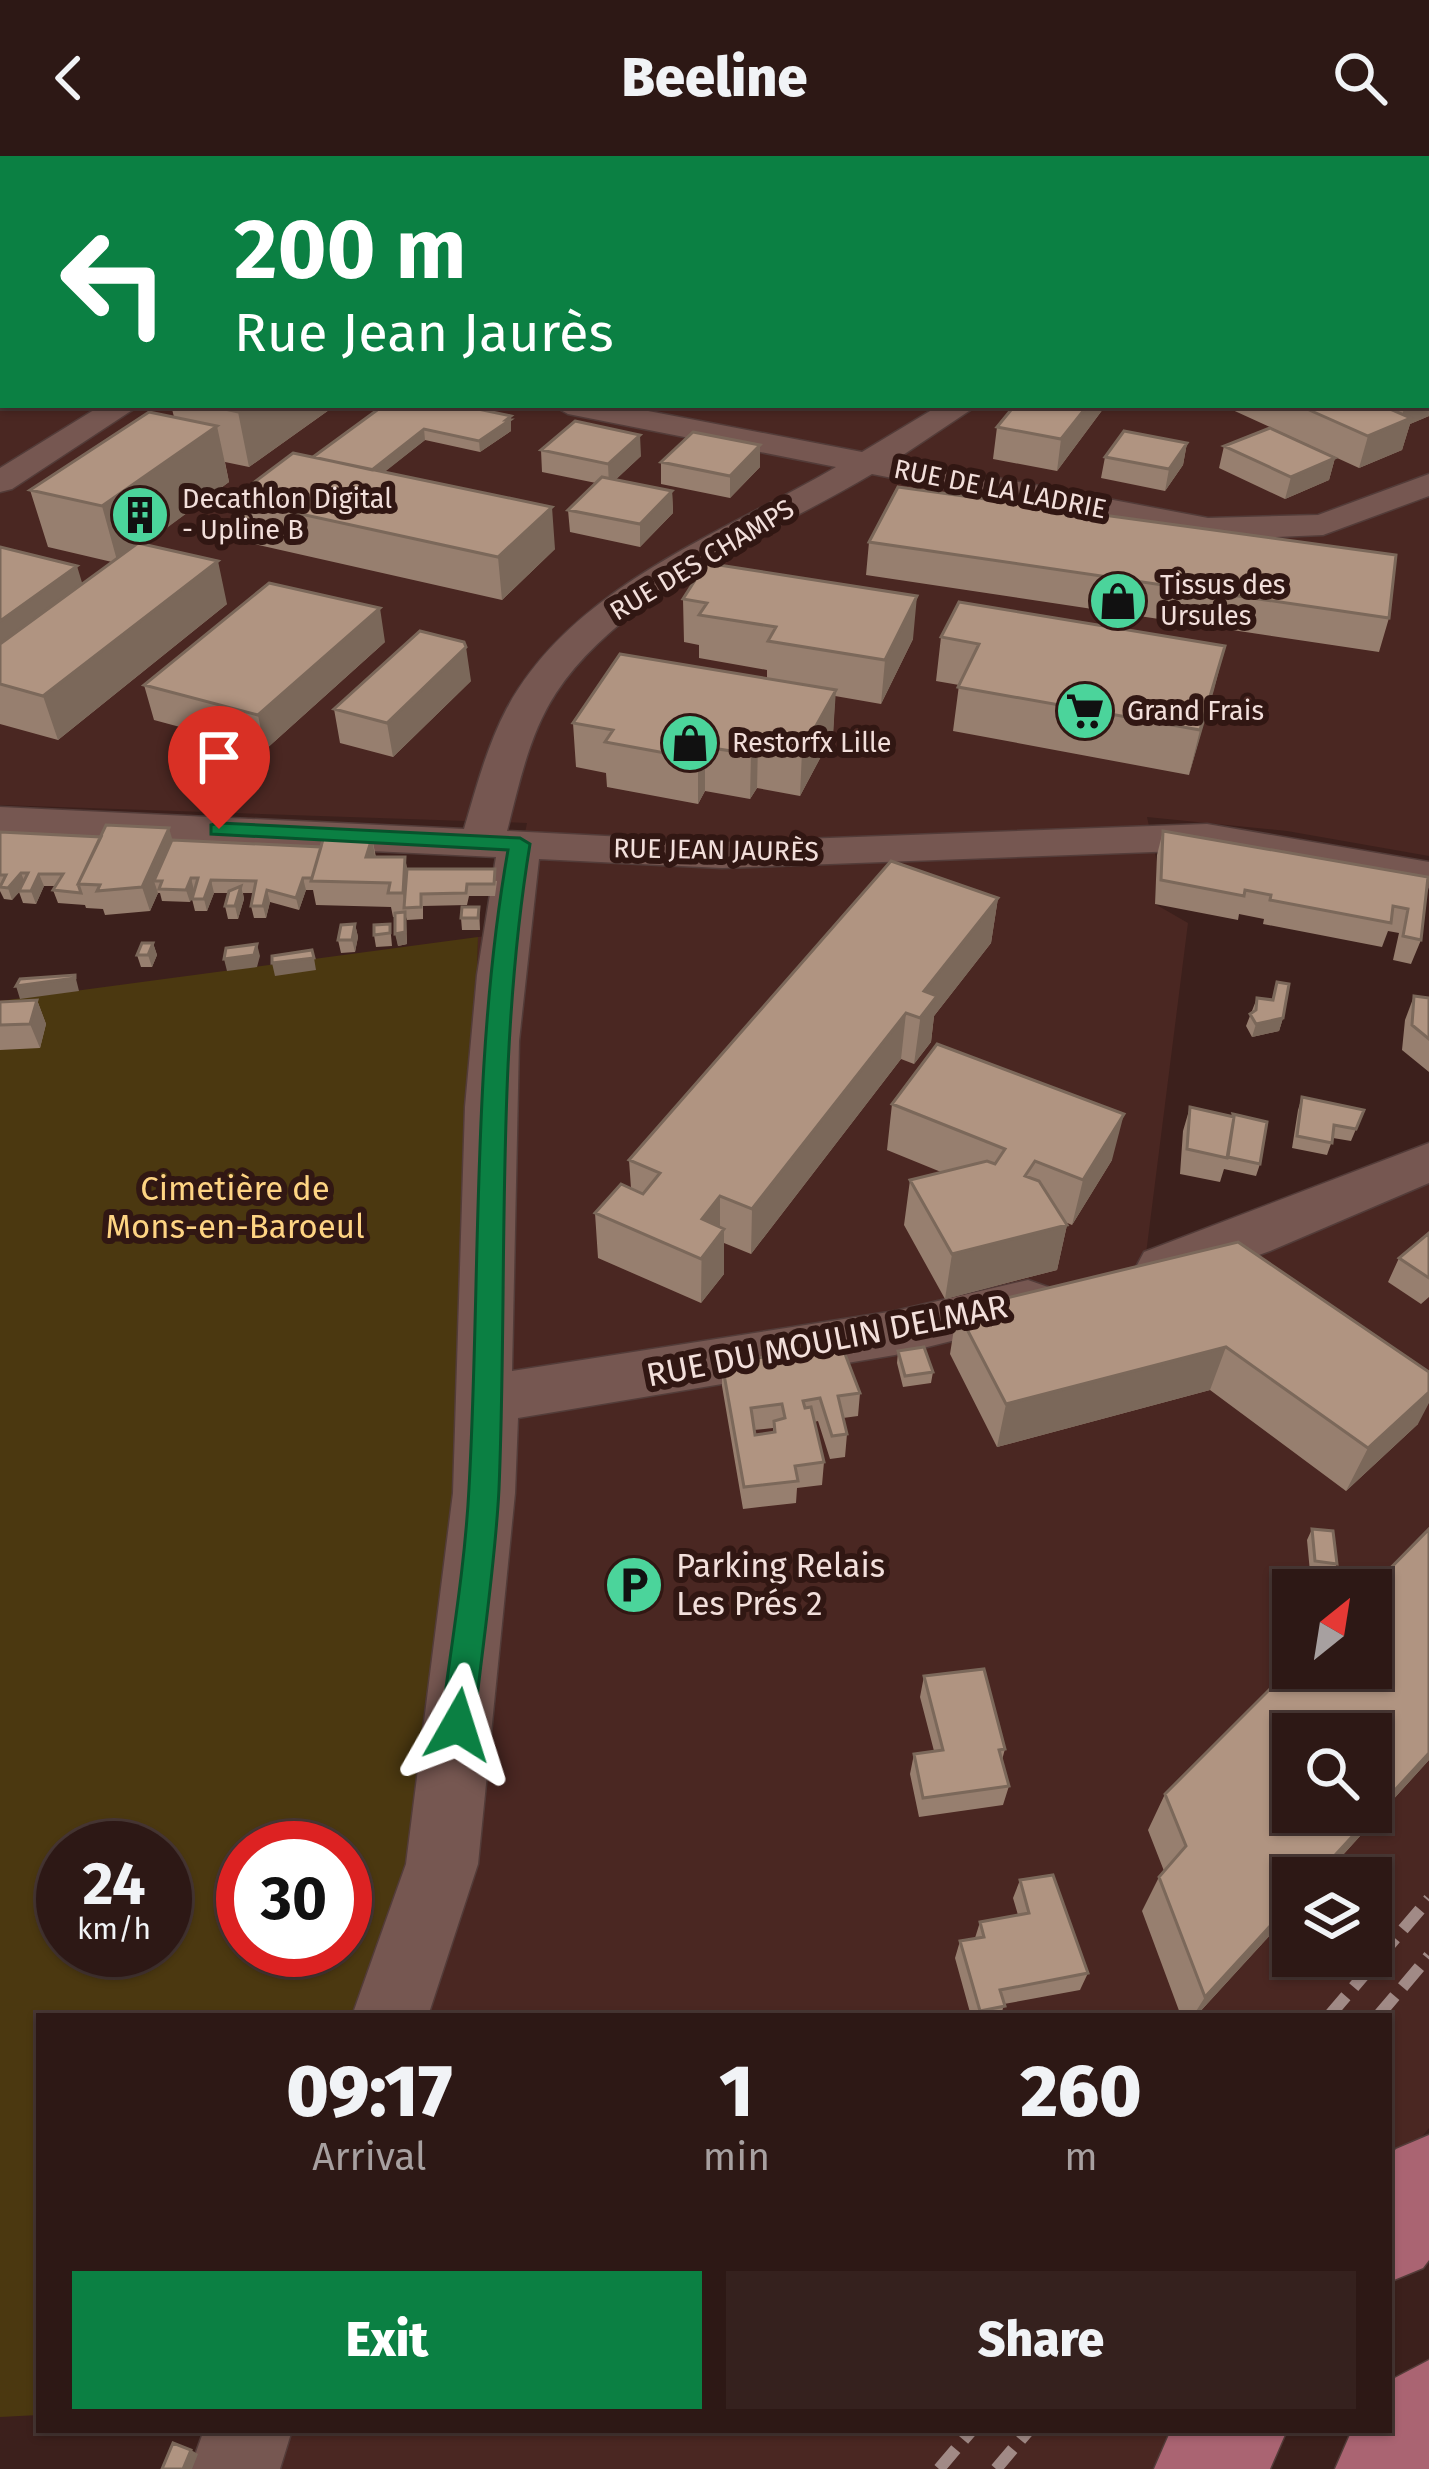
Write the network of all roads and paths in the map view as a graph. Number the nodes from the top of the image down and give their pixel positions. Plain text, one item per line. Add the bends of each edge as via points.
1 (119, 408) edge
2 (584, 408) edge
3 (957, 408) edge
4 (871, 463) junction
5 (0, 482) edge
6 (1429, 484) edge
7 (0, 820) edge
8 (501, 843) junction
9 (1429, 874) edge
10 (1429, 1162) edge
11 (489, 1396) junction
12 (391, 2013) edge
13 (1429, 2182) edge
14 (1392, 2230) edge
15 (1429, 2411) edge
16 (247, 2433) edge
17 (1234, 2433) edge
18 (235, 2469) edge
19 (1206, 2469) edge
20 (1388, 2469) edge

1 - 5 street
2 - 4 street, RUE DE LA LADRIE
3 - 4 street, RUE DES CHAMPS
4 - 6 street, RUE DE LA LADRIE via 1228,530 1323,525
4 - 8 street, RUE DES CHAMPS via 647,588 578,641 515,731
7 - 8 street, RUE JEAN JAURÈS
8 - 9 street, RUE JEAN JAURÈS via 748,855 1207,837
8 - 11 street, RUE DES CHAMPS
10 - 11 street, RUE DU MOULIN DELMAR via 1267,1257 1094,1286 895,1333
11 - 12 street, RUE DES CHAMPS via 442,1864
13 - 14 main road
15 - 20 main road
16 - 18 street
17 - 19 main road

